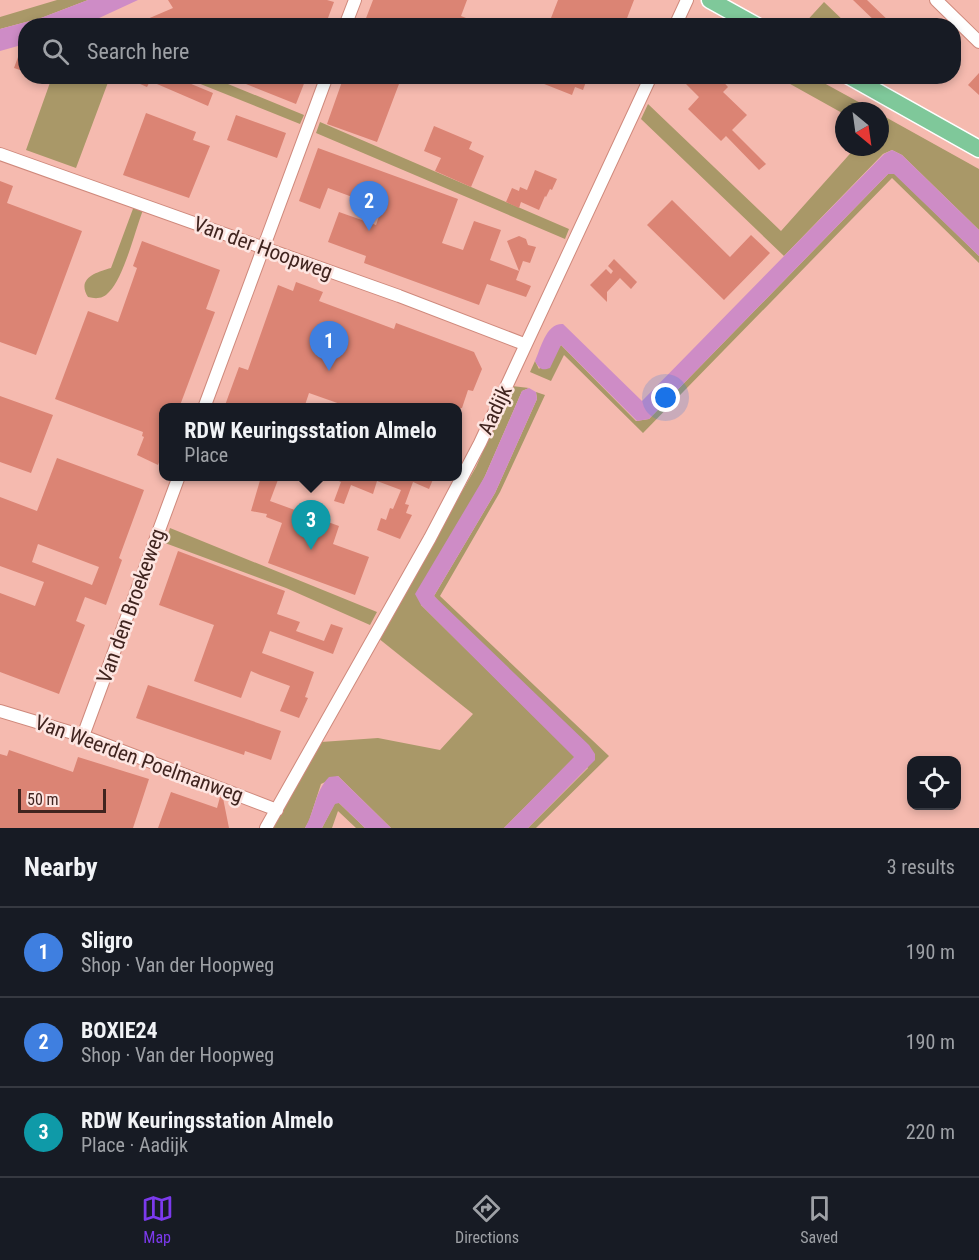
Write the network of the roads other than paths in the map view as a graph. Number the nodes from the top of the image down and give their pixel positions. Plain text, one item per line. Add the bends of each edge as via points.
1 (355, 0) edge
2 (687, 0) edge
3 (710, 0) edge
4 (936, 0) edge
5 (348, 18) edge
6 (679, 18) edge
7 (743, 18) edge
8 (955, 18) edge
9 (961, 23) edge
10 (978, 39) edge
11 (324, 84) edge
12 (647, 84) edge
13 (863, 84) edge
14 (979, 149) edge
15 (0, 154) edge
16 (263, 249) junction
17 (524, 345) junction
18 (206, 403) edge
19 (462, 477) edge
20 (178, 481) edge
21 (460, 481) edge
22 (0, 711) edge
23 (83, 736) junction
24 (277, 810) junction
25 (266, 828) edge

1 - 5 street
2 - 6 street
3 - 7 main road
4 - 8 street
9 - 10 street
11 - 16 street
12 - 17 street, Aadijk
13 - 14 main road
15 - 16 street, Van der Hoopweg
16 - 17 street, Van der Hoopweg
16 - 18 street
17 - 19 street, Aadijk
20 - 23 street, Van den Broekeweg
21 - 24 street, Aadijk
22 - 23 street, Van Weerden Poelmanweg
23 - 24 street, Van Weerden Poelmanweg
24 - 25 street, Aadijk

